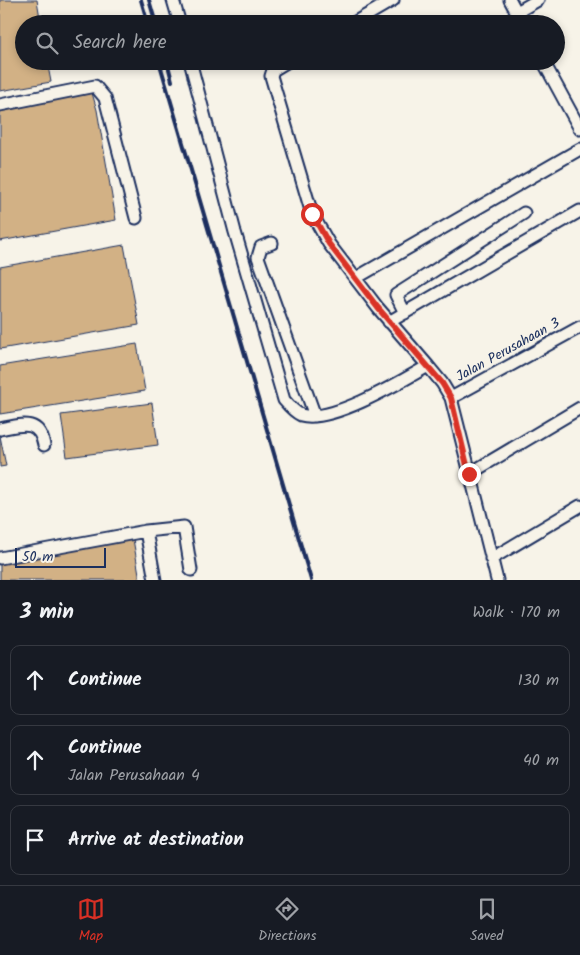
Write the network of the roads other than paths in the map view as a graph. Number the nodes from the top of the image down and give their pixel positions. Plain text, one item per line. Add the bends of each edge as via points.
1 (174, 0) edge
2 (393, 0) edge
3 (510, 0) edge
4 (538, 0) edge
5 (517, 12) junction
6 (178, 15) edge
7 (367, 15) edge
8 (518, 15) edge
9 (192, 70) edge
10 (273, 70) edge
11 (548, 70) edge
12 (0, 105) edge
13 (580, 128) edge
14 (580, 148) edge
15 (580, 212) edge
16 (524, 213) dead end
17 (136, 218) dead end
18 (272, 243) dead end
19 (356, 278) junction
20 (405, 313) junction
21 (389, 322) junction
22 (578, 333) edge
23 (428, 366) junction
24 (451, 398) junction
25 (580, 408) edge
26 (315, 416) junction
27 (0, 429) edge
28 (44, 445) dead end
29 (469, 474) junction
30 (580, 506) edge
31 (146, 531) junction
32 (0, 558) edge
33 (491, 559) junction
34 (191, 570) dead end
35 (155, 580) edge
36 (496, 580) edge

1 - 6 street
2 - 7 street
3 - 5 street
4 - 5 street
5 - 8 street
9 - 26 street via 284,400 301,415
10 - 19 street via 271,76 312,214 329,244
11 - 13 street
12 - 17 street via 95,86 105,98
14 - 19 street
15 - 20 street
16 - 20 street via 396,295
18 - 26 street via 261,247 258,257
19 - 21 street
20 - 21 street
21 - 23 street
22 - 24 street, Jalan Perusahaan 3
23 - 24 street
23 - 26 street via 364,402
24 - 29 street
25 - 29 street
27 - 28 street via 27,424 42,434
29 - 33 street
30 - 33 street
31 - 32 street
31 - 34 street via 184,526
31 - 35 street
33 - 36 street

